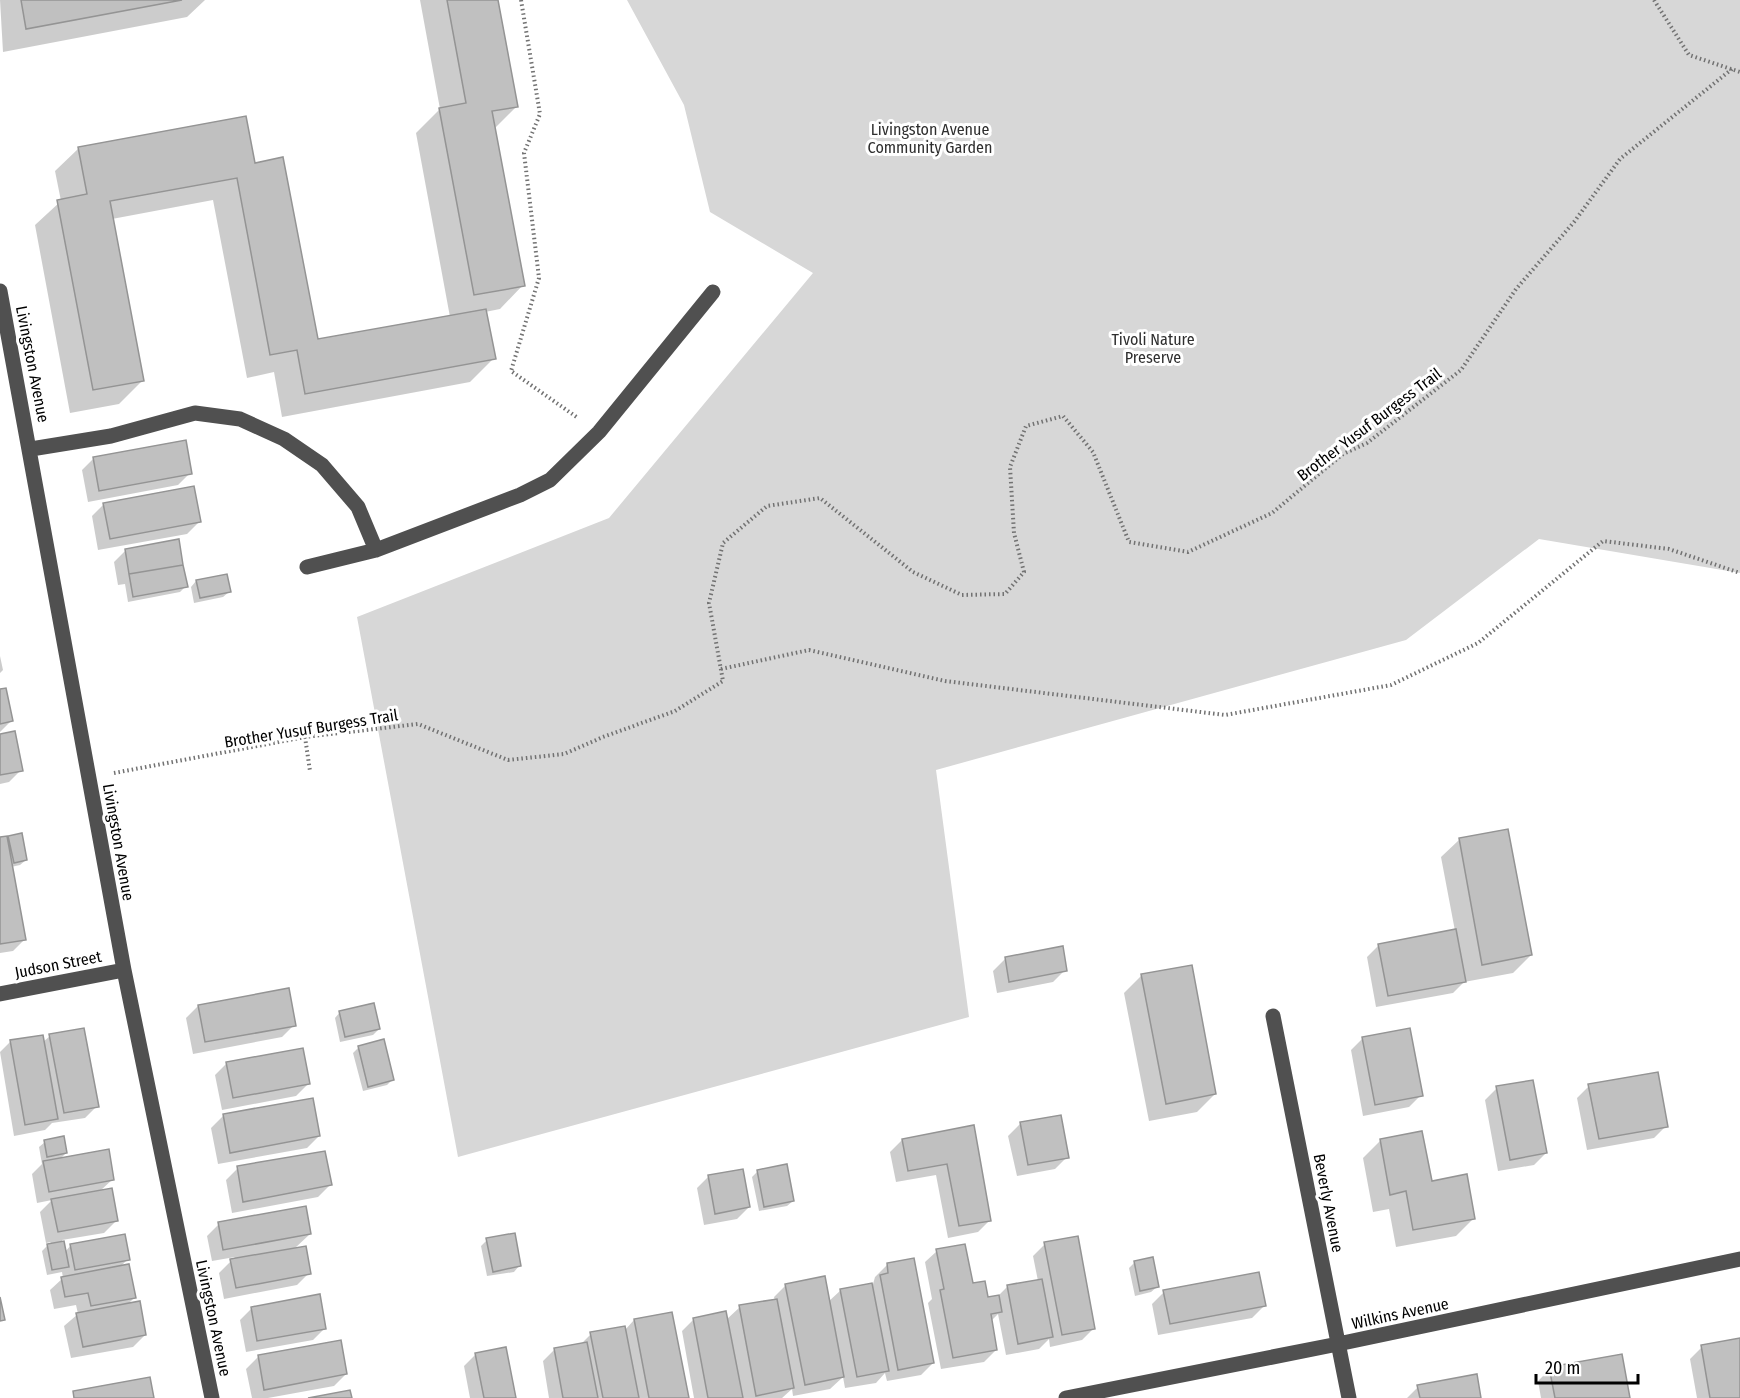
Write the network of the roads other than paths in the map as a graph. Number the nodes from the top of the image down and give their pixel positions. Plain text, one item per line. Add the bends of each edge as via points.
1 (0, 291) edge
2 (713, 292) dead end
3 (31, 449) junction
4 (376, 550) junction
5 (307, 567) dead end
6 (124, 970) junction
7 (0, 994) edge
8 (1273, 1016) dead end
9 (1740, 1259) edge
10 (1338, 1344) junction
11 (212, 1398) edge
12 (1066, 1398) edge
13 (1349, 1398) edge

1 - 3 street, Livingston Avenue
2 - 4 street via 599,432 550,480
3 - 4 street via 111,436 195,413 240,419 284,440 322,465 358,507
3 - 6 street, Livingston Avenue
4 - 5 street
6 - 7 street, Judson Street
6 - 11 street, Livingston Avenue
8 - 10 street, Beverly Avenue
9 - 10 street, Wilkins Avenue
10 - 12 street, Wilkins Avenue
10 - 13 street, Beverly Avenue

